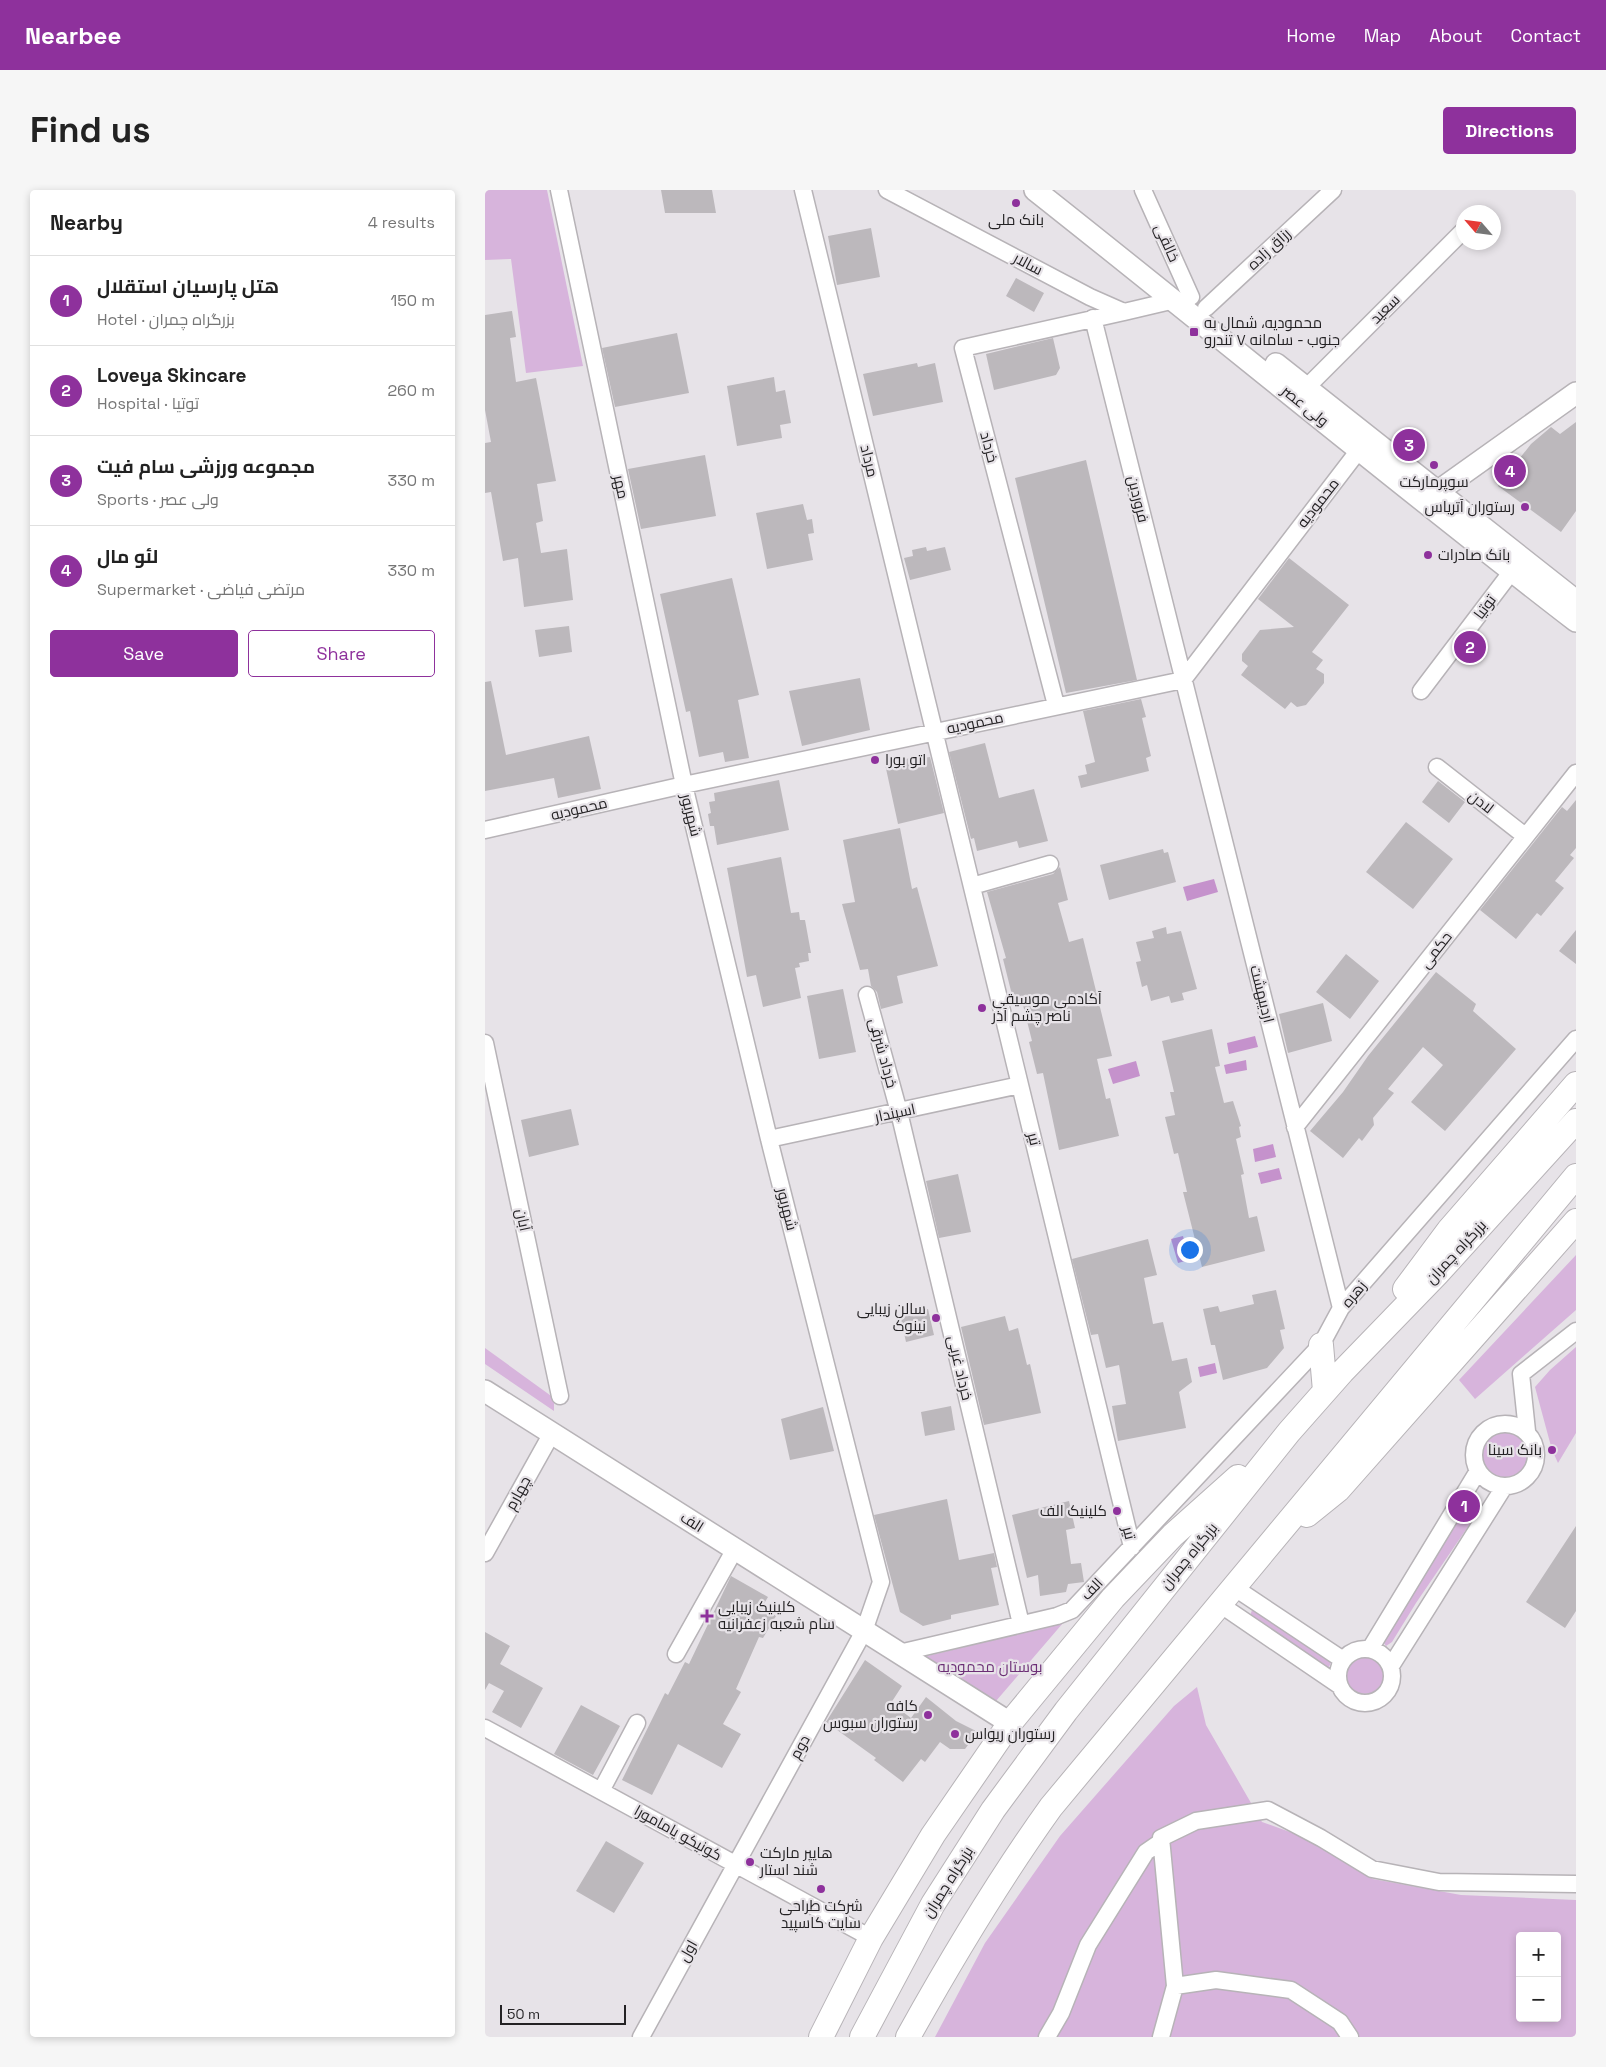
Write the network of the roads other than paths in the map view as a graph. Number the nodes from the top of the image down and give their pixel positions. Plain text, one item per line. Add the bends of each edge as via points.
1 (559, 190) edge
2 (803, 190) edge
3 (887, 190) edge
4 (1035, 190) edge
5 (1056, 190) edge
6 (1143, 190) edge
7 (1333, 190) edge
8 (1456, 238) edge
9 (1190, 302) junction
10 (1124, 312) junction
11 (1093, 318) junction
12 (1306, 388) junction
13 (1576, 393) edge
14 (1359, 450) junction
15 (1437, 492) junction
16 (1512, 571) junction
17 (1576, 601) edge
18 (1576, 621) edge
19 (1183, 680) junction
20 (1421, 691) dead end
21 (1056, 705) junction
22 (935, 732) junction
23 (1437, 767) dead end
24 (1576, 773) edge
25 (684, 785) junction
26 (485, 830) edge
27 (1525, 836) junction
28 (1050, 864) dead end
29 (972, 886) junction
30 (867, 995) dead end
31 (1576, 1039) edge
32 (485, 1043) edge
33 (1576, 1084) edge
34 (1020, 1085) junction
35 (899, 1112) junction
36 (1576, 1121) edge
37 (1295, 1127) junction
38 (769, 1139) junction
39 (1576, 1176) edge
40 (1576, 1221) edge
41 (1341, 1308) junction
42 (1576, 1331) edge
43 (1321, 1345) junction
44 (1342, 1372) junction
45 (1325, 1391) junction
46 (485, 1392) edge
47 (560, 1396) dead end
48 (1527, 1431) junction
49 (1289, 1432) junction
50 (552, 1433) junction
51 (1478, 1471) junction
52 (1504, 1487) junction
53 (1132, 1547) junction
54 (735, 1549) junction
55 (1265, 1549) junction
56 (485, 1553) edge
57 (1228, 1597) junction
58 (1021, 1624) junction
59 (864, 1631) junction
60 (1370, 1649) junction
61 (899, 1653) junction
62 (676, 1654) dead end
63 (1343, 1660) junction
64 (1391, 1666) junction
65 (1340, 1686) junction
66 (637, 1723) dead end
67 (1010, 1723) junction
68 (485, 1728) edge
69 (601, 1791) junction
70 (1161, 1841) junction
71 (736, 1864) junction
72 (1576, 1884) edge
73 (871, 1938) junction
74 (1175, 1986) junction
75 (641, 2037) edge
76 (821, 2037) edge
77 (862, 2037) edge
78 (908, 2037) edge
79 (1047, 2037) edge
80 (1161, 2037) edge
81 (1350, 2037) edge

1 - 25 street, مهر
2 - 22 street, مرداد
3 - 10 street, سالار
4 - 9 main road, ولی عصر
5 - 9 main road, ولی عصر
6 - 9 street, خالقی
7 - 9 street, رزاق زاده
8 - 12 street, سعید
9 - 10 street
9 - 12 main road, ولی عصر
9 - 14 main road, ولی عصر
10 - 11 street, خرداد
11 - 19 street, فروردین
11 - 21 street, خرداد via 963,348
12 - 15 main road, ولی عصر
13 - 15 main road
14 - 16 main road, ولی عصر
14 - 19 street, محمودیه
15 - 17 main road, ولی عصر
16 - 18 main road, ولی عصر
16 - 20 street, توتیا
19 - 21 street, محمودیه
19 - 37 street, اردیبهشت
21 - 22 street, محمودیه
22 - 25 street, محمودیه
22 - 29 street, تیر
23 - 27 street, لادن
24 - 27 street, حکمی
25 - 26 street, محمودیه
25 - 38 street, شهریور
27 - 37 street, حکمی
28 - 29 street
29 - 34 street, تیر
30 - 35 street, خرداد شرقی
31 - 41 street, زهره
32 - 47 street, آبان
33 - 44 highway via 1449,1230
34 - 35 street, اسپندار
34 - 53 street, تیر
35 - 38 street, اسپندار
35 - 58 street, خرداد غربی
36 - 44 highway, بزرگراه چمران via 1436,1275
37 - 41 street, اردیبهشت
38 - 59 street, شهریور via 881,1582
39 - 55 highway
40 - 55 highway via 1338,1490
41 - 43 street, زهره
42 - 48 street via 1521,1374
43 - 45 highway
43 - 53 street, زهره
44 - 45 highway, بزرگراه چمران
45 - 49 highway, بزرگراه چمران
46 - 50 main road, الف
48 - 51 street via 1509,1423 1489,1427 1476,1442 1474,1462
48 - 52 street via 1537,1451 1534,1467 1524,1480
49 - 67 highway via 1167,1542 1113,1598
49 - 77 highway, بزرگراه چمران via 1072,1704 993,1810 933,1904
50 - 54 main road, الف
50 - 56 street, چهارم
51 - 52 street via 1484,1479
51 - 60 street
52 - 64 street
53 - 58 street, الف via 1072,1610
54 - 59 main road, الف
54 - 62 street
55 - 57 highway
57 - 63 street
57 - 65 street
57 - 78 highway via 1051,1807 964,1937
58 - 61 street, الف
59 - 61 main road, الف
59 - 71 street, دوم
60 - 63 street via 1355,1650
60 - 64 street via 1386,1658
61 - 67 main road, الف
63 - 65 street via 1339,1668
64 - 65 street via 1391,1685 1379,1699 1371,1702 1352,1700
66 - 69 street
67 - 73 highway via 933,1835
68 - 69 street, کونیکو یامامورا
69 - 71 street, کونیکو یامامورا
70 - 72 street via 1161,1838 1196,1820 1268,1810 1372,1869 1439,1882
70 - 74 street
70 - 79 street via 1146,1852 1088,1945 1061,2013
71 - 73 street, کونیکو یامامورا
71 - 75 street, اول
73 - 76 highway
74 - 80 street
74 - 81 street via 1216,1980 1291,1990 1340,2022

